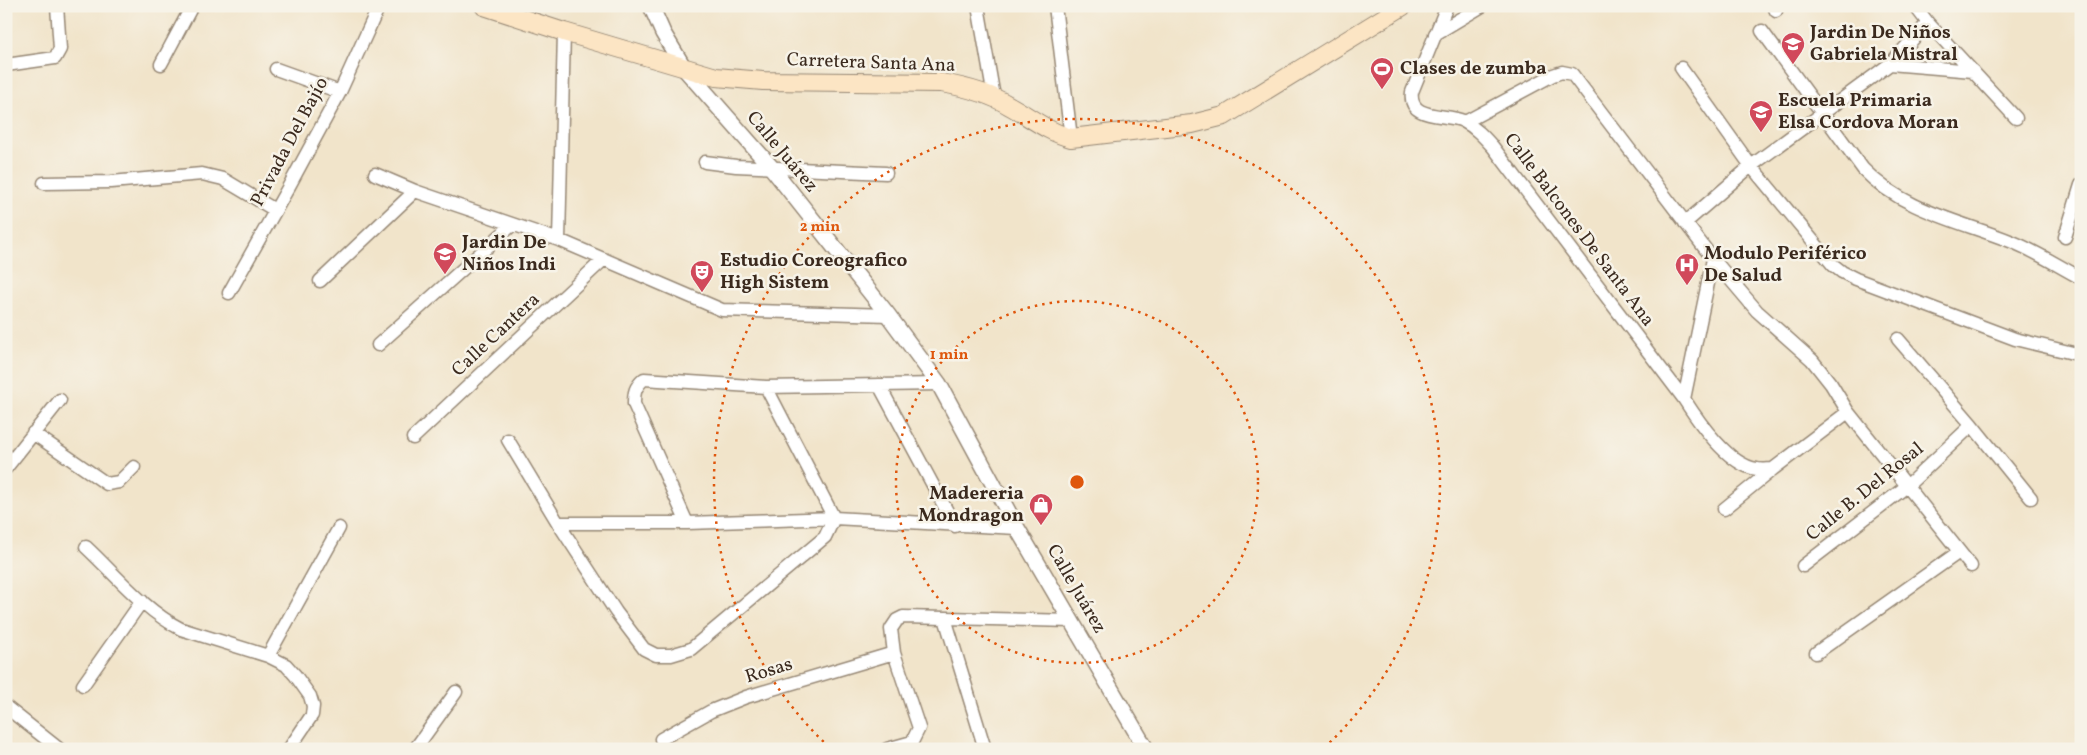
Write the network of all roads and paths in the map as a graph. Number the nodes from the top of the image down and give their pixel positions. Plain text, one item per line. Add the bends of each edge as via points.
1 (56, 6) edge
2 (192, 6) edge
3 (379, 6) edge
4 (484, 6) edge
5 (651, 6) edge
6 (978, 6) edge
7 (1055, 6) edge
8 (1403, 6) edge
9 (1447, 6) edge
10 (1482, 6) edge
11 (1915, 6) edge
12 (1928, 23) junction
13 (1762, 31) dead end
14 (564, 32) junction
15 (1435, 34) junction
16 (161, 64) dead end
17 (1890, 64) junction
18 (6, 65) edge
19 (684, 68) junction
20 (1681, 68) dead end
21 (276, 69) dead end
22 (1973, 71) junction
23 (340, 92) junction
24 (994, 97) junction
25 (1823, 113) junction
26 (2016, 118) dead end
27 (1465, 122) junction
28 (1071, 138) junction
29 (705, 162) dead end
30 (1751, 166) junction
31 (771, 167) junction
32 (886, 173) dead end
33 (375, 174) dead end
34 (44, 183) dead end
35 (2081, 185) edge
36 (415, 191) junction
37 (275, 210) junction
38 (1685, 223) junction
39 (512, 225) junction
40 (2065, 237) dead end
41 (560, 240) junction
42 (604, 259) junction
43 (1713, 259) junction
44 (2081, 278) edge
45 (320, 282) dead end
46 (229, 293) dead end
47 (888, 315) junction
48 (1898, 339) dead end
49 (378, 345) dead end
50 (2081, 355) edge
51 (939, 384) junction
52 (879, 385) junction
53 (766, 387) junction
54 (1684, 399) junction
55 (60, 400) dead end
56 (1848, 412) junction
57 (1972, 425) junction
58 (33, 433) junction
59 (413, 438) dead end
60 (508, 440) dead end
61 (134, 467) dead end
62 (6, 468) edge
63 (1773, 469) junction
64 (1908, 486) junction
65 (2031, 498) dead end
66 (1724, 509) dead end
67 (834, 518) junction
68 (558, 523) junction
69 (687, 524) junction
70 (955, 526) junction
71 (339, 528) dead end
72 (1017, 528) junction
73 (86, 547) dead end
74 (1959, 552) junction
75 (1803, 566) dead end
76 (1971, 566) dead end
77 (142, 601) junction
78 (945, 618) junction
79 (1072, 621) junction
80 (894, 653) junction
81 (1816, 653) dead end
82 (268, 656) junction
83 (83, 684) dead end
84 (456, 692) dead end
85 (6, 707) edge
86 (661, 739) dead end
87 (59, 749) edge
88 (289, 749) edge
89 (415, 749) edge
90 (887, 749) edge
91 (985, 749) edge
92 (1146, 749) edge

1 - 18 street via 60,49 55,58
2 - 16 street
3 - 23 street, Privada Del Bajío
4 - 14 main road, Carretera Santa Ana
5 - 19 street, Calle Juárez
6 - 24 street
7 - 28 street
8 - 28 main road, Carretera Santa Ana via 1224,116 1192,124
9 - 15 street, Calle Balcones De Santa Ana
10 - 15 street
11 - 12 street
12 - 17 street
12 - 22 street
13 - 25 street
14 - 19 main road, Carretera Santa Ana
14 - 41 street
15 - 27 street, Calle Balcones De Santa Ana via 1412,92 1412,102 1423,113
17 - 22 street
17 - 25 street
19 - 24 main road, Carretera Santa Ana via 716,77 763,82 941,83
19 - 31 street, Calle Juárez
20 - 30 street
21 - 23 street
22 - 26 street
23 - 37 street, Privada Del Bajío
24 - 28 main road, Carretera Santa Ana via 1056,134
25 - 30 street
25 - 44 street via 1864,169 1894,196 2012,242
27 - 38 street via 1553,75 1568,72 1576,78
27 - 54 street, Calle Balcones De Santa Ana via 1480,132 1493,147
29 - 31 street
30 - 38 street
30 - 50 street via 1842,272 2015,339
31 - 32 street
31 - 47 street, Calle Juárez
33 - 36 street
34 - 37 street via 111,182 202,174 224,179
35 - 40 street
36 - 39 street
36 - 45 street
37 - 46 street, Privada Del Bajío
38 - 43 street
39 - 41 street
39 - 49 street
41 - 42 street
42 - 47 street via 722,310
42 - 59 street, Calle Cantera
43 - 54 street
43 - 56 street via 1757,311 1812,360
47 - 51 street, Calle Juárez
48 - 57 street
51 - 52 street
51 - 72 street, Calle Juárez
52 - 53 street
52 - 70 street
53 - 67 street
53 - 69 street via 644,379 637,384 634,404
54 - 63 street, Calle Balcones De Santa Ana via 1708,434 1724,450 1756,469
55 - 58 street
56 - 63 street
56 - 64 street
57 - 64 street, Calle B. Del Rosal
57 - 65 street
58 - 61 street via 107,484 119,482
58 - 62 street
60 - 68 street
63 - 66 street
64 - 74 street
64 - 75 street, Calle B. Del Rosal
67 - 68 street via 825,537 692,649 671,655 656,655 644,649
67 - 69 street
67 - 70 street
68 - 69 street
70 - 72 street
71 - 82 street
72 - 79 street, Calle Juárez
73 - 77 street
74 - 76 street
74 - 81 street
77 - 82 street via 180,629
77 - 83 street
78 - 79 street
78 - 80 street via 897,620 891,629
78 - 91 street
79 - 92 street, Calle Juárez
80 - 86 street, Rosas via 746,697 711,711
80 - 90 street via 919,728 912,742
82 - 88 street via 295,674 313,706 312,715
84 - 89 street
85 - 87 street

